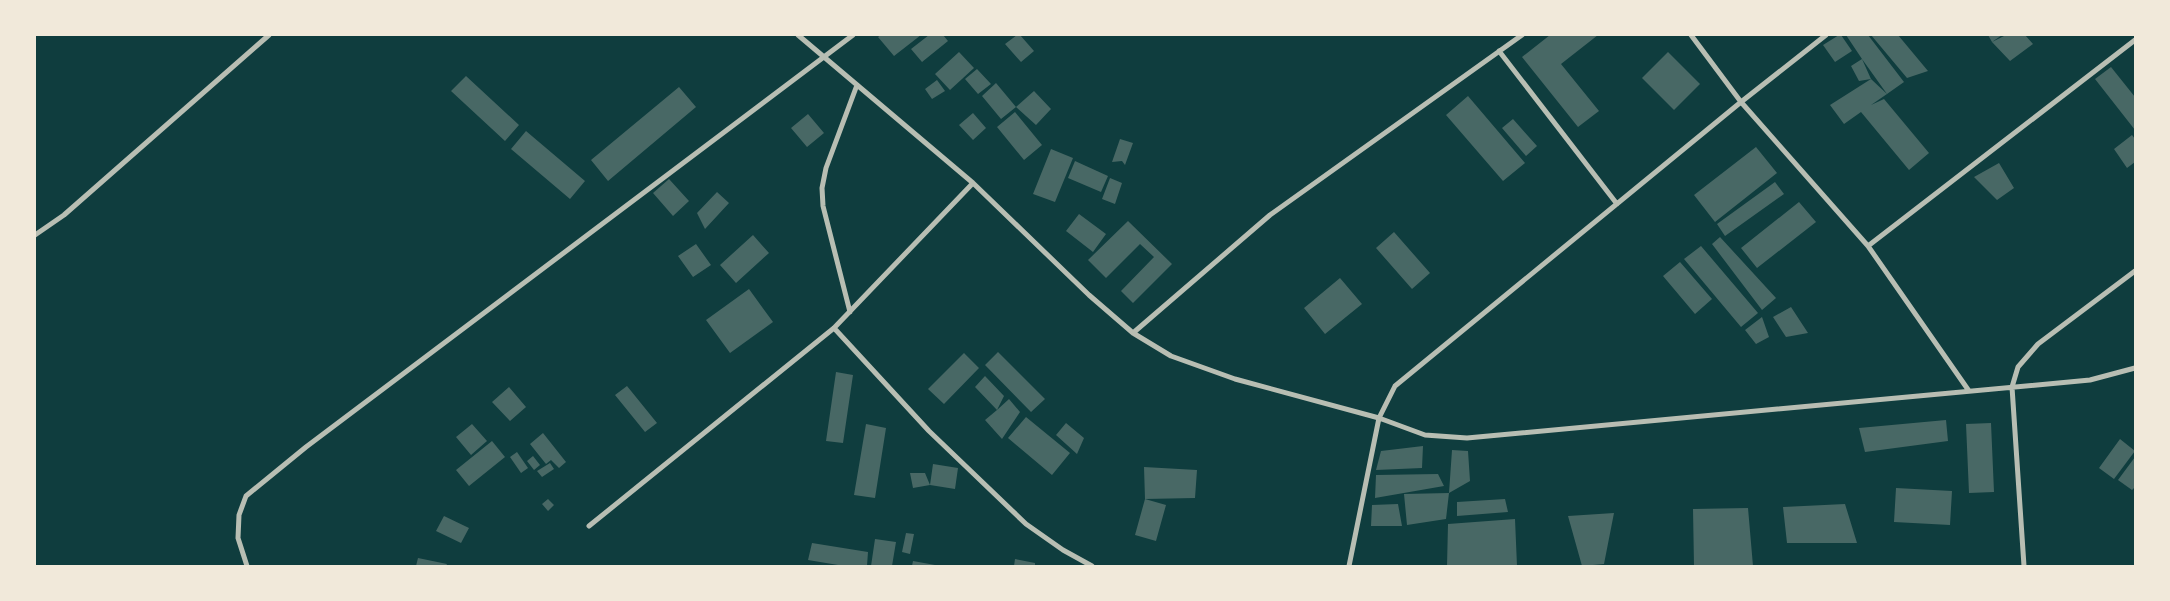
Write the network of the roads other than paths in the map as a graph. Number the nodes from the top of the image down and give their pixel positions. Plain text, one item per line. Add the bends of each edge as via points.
1 (270, 35) edge
2 (798, 35) edge
3 (853, 35) edge
4 (1522, 35) edge
5 (1691, 35) edge
6 (1826, 35) edge
7 (2135, 40) edge
8 (1499, 51) junction
9 (825, 58) junction
10 (857, 84) junction
11 (1741, 102) junction
12 (973, 182) junction
13 (1617, 204) junction
14 (35, 235) edge
15 (1868, 246) junction
16 (2135, 271) edge
17 (850, 312) junction
18 (834, 328) junction
19 (1133, 333) junction
20 (2135, 368) edge
21 (2012, 387) junction
22 (1969, 391) junction
23 (1379, 418) junction
24 (588, 526) dead end
25 (247, 566) edge
26 (1092, 566) edge
27 (1349, 566) edge
28 (2024, 566) edge

1 - 14 street via 64,215
2 - 9 street
3 - 9 street
4 - 8 street
5 - 11 street
6 - 11 street
7 - 15 street
8 - 13 street
8 - 19 street via 1270,215
9 - 10 street
9 - 25 street via 306,447 246,496 239,515 238,538
10 - 12 street
10 - 17 street via 826,168 822,188 823,206
11 - 13 street
11 - 15 street
12 - 17 street
12 - 19 street via 1089,295
13 - 23 street via 1395,386
15 - 22 street
16 - 21 street via 2038,344 2018,367
17 - 18 street
18 - 24 street
18 - 26 street via 930,432 1026,524
19 - 23 street via 1171,356 1236,379
20 - 21 street via 2090,380
21 - 22 street
21 - 28 street
22 - 23 street via 1467,438 1425,434
23 - 27 street

